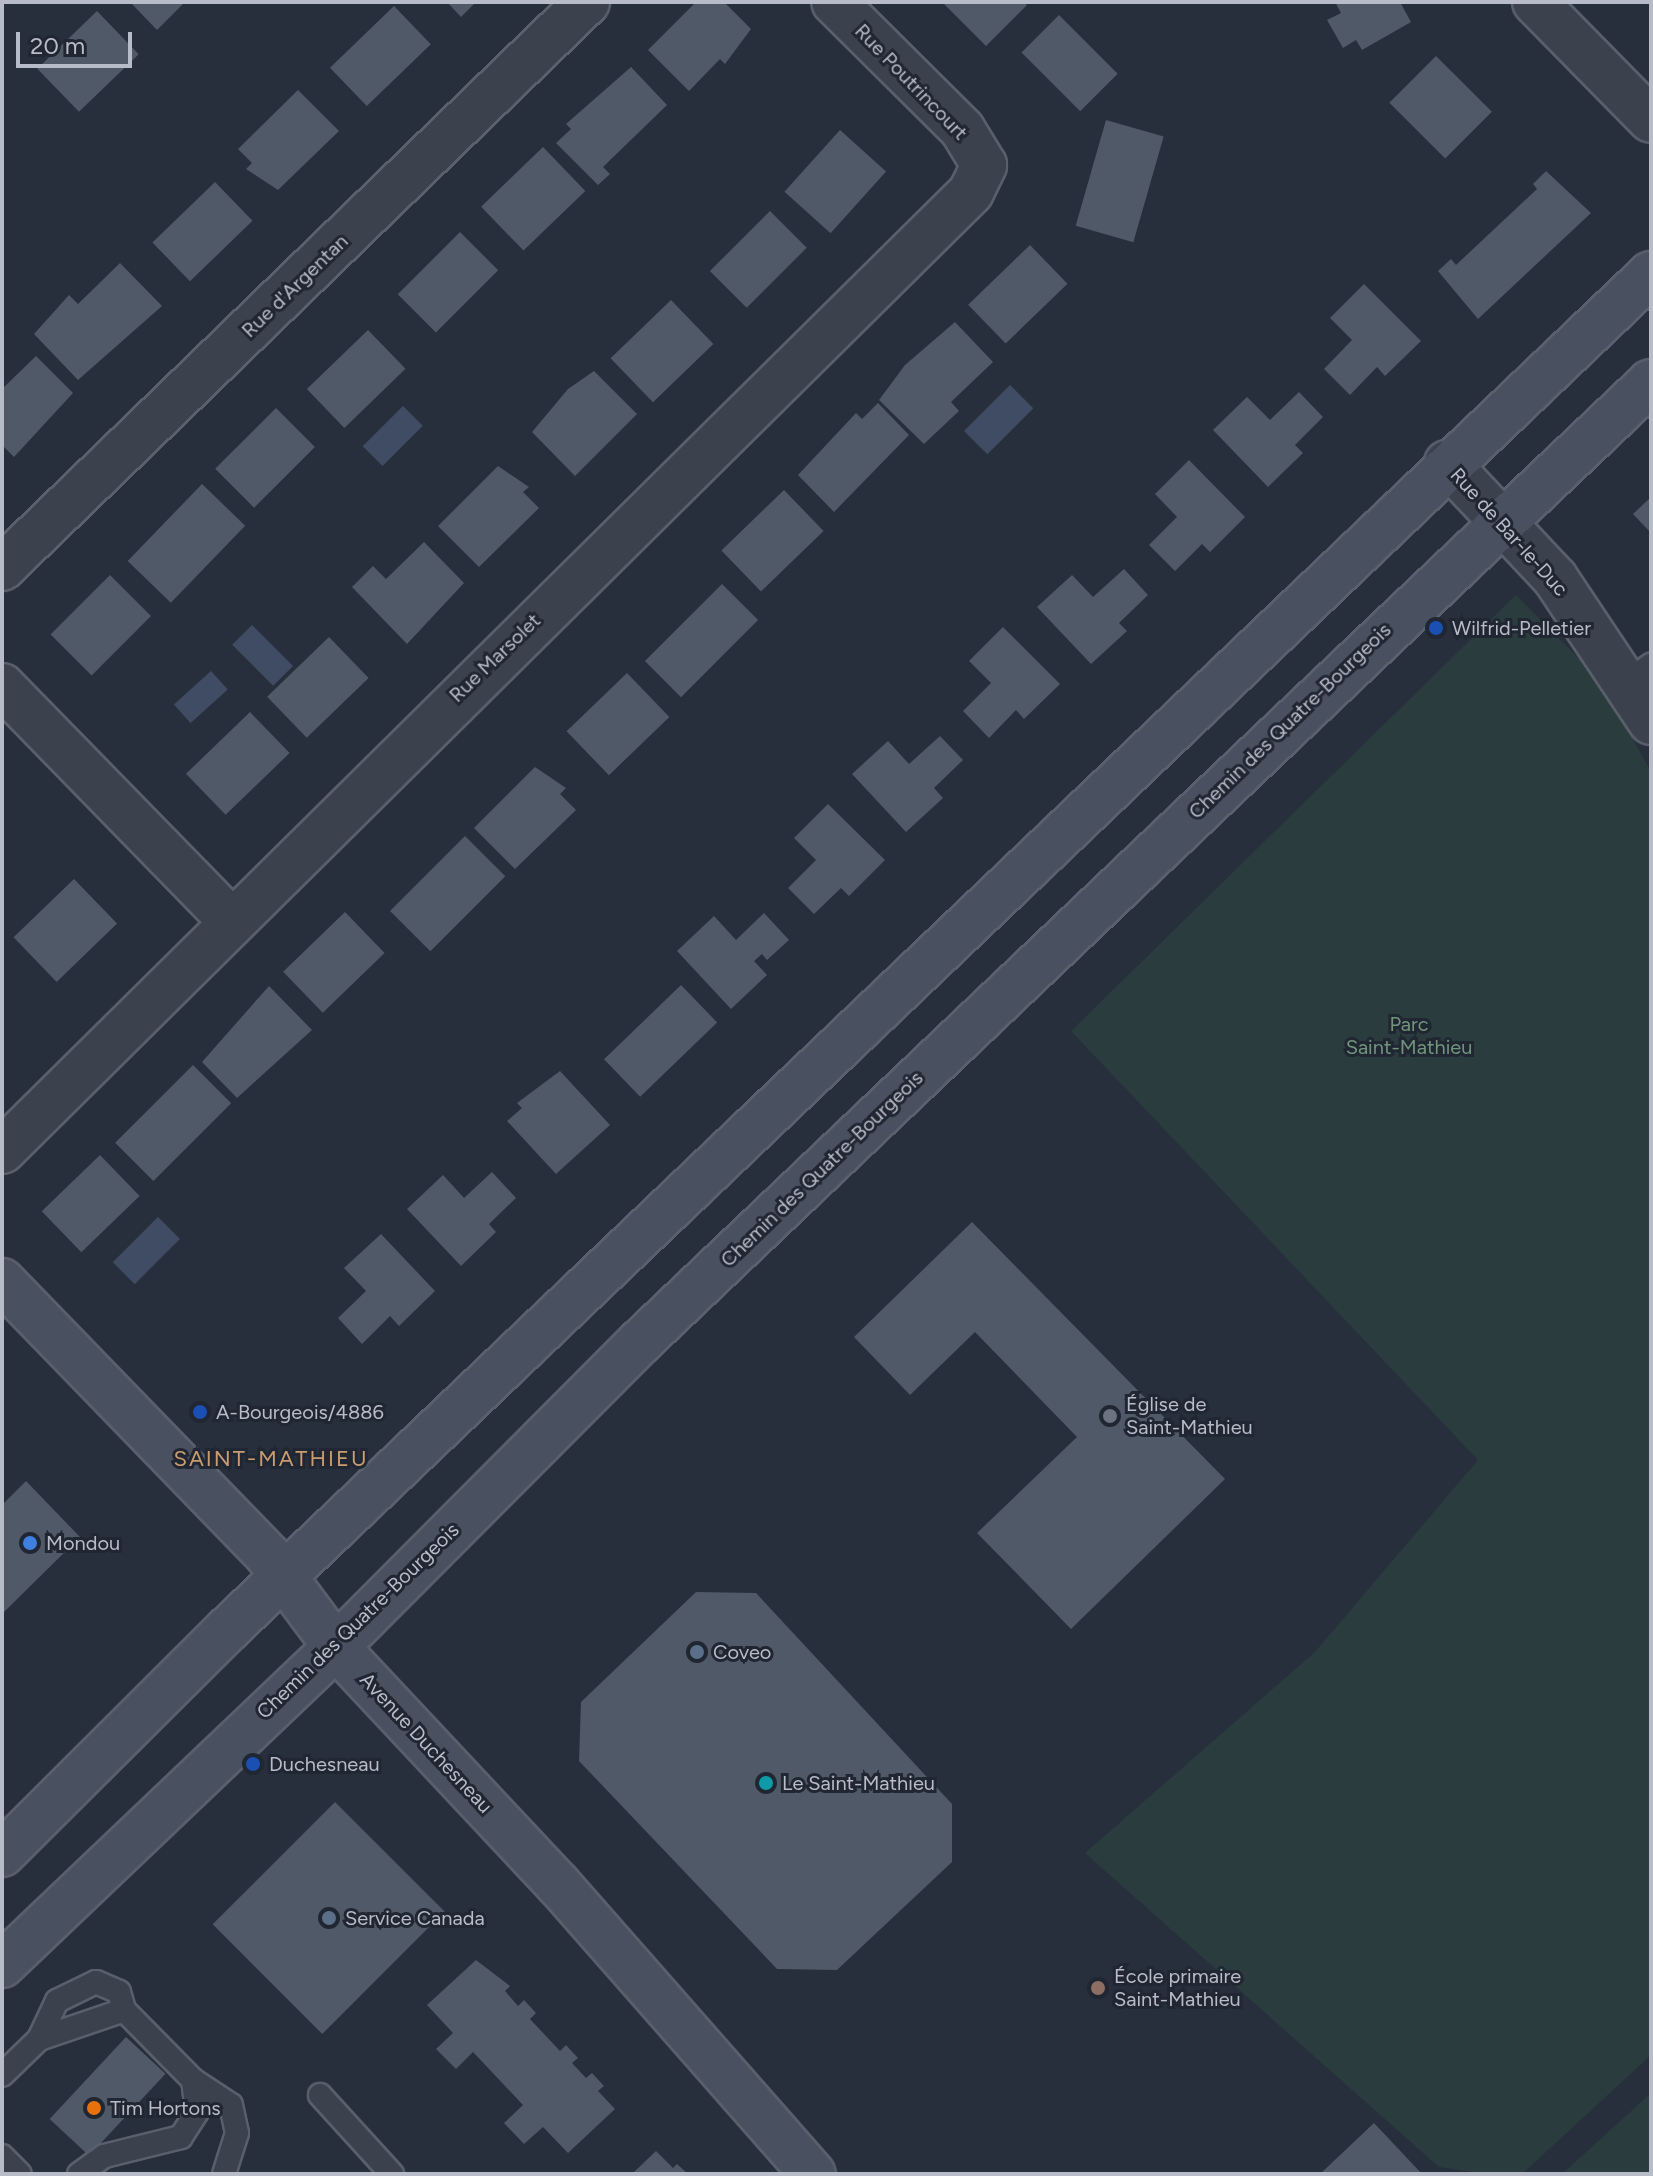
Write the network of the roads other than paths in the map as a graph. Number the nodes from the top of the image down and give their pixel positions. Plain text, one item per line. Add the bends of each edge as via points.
1 (587, 2) edge
2 (834, 2) edge
3 (1535, 2) edge
4 (1651, 120) edge
5 (984, 165) joint
6 (1651, 274) edge
7 (1651, 382) edge
8 (1447, 463) junction
9 (1501, 521) junction
10 (2, 568) edge
11 (1638, 674) edge
12 (2, 686) edge
13 (1651, 722) edge
14 (229, 919) junction
15 (2, 1151) edge
16 (2, 1281) edge
17 (286, 1576) junction
18 (336, 1647) junction
19 (2, 1854) edge
20 (2, 1965) edge
21 (124, 2010) junction
22 (39, 2039) junction
23 (2, 2075) edge
24 (193, 2080) junction
25 (320, 2095) dead end
26 (2, 2156) edge
27 (82, 2171) edge
28 (20, 2174) edge
29 (112, 2174) edge
30 (224, 2174) edge
31 (392, 2174) edge
32 (813, 2174) edge

1 - 10 street, Rue d'Argentan
2 - 5 street, Rue Poutrincourt via 962,129
3 - 4 street
5 - 14 street, Rue Marsolet via 971,192
6 - 8 main road
7 - 9 main road, Chemin des Quatre-Bourgeois
8 - 9 street, Rue de Bar-le-Duc
8 - 17 main road
9 - 11 street, Rue de Bar-le-Duc
9 - 18 main road, Chemin des Quatre-Bourgeois via 640,1342
11 - 13 street, Rue de Bar-le-Duc
12 - 14 street
14 - 15 street, Rue Marsolet
16 - 17 main road, Avenue Duchesneau
17 - 18 main road, Avenue Duchesneau
17 - 19 main road
18 - 20 main road, Chemin des Quatre-Bourgeois
18 - 32 main road, Avenue Duchesneau via 558,1884
21 - 22 lane
21 - 22 lane via 119,1992 96,1982 57,2001
21 - 24 lane
22 - 23 lane
24 - 27 lane via 197,2112 181,2137 104,2156
24 - 30 lane via 231,2105 237,2133
25 - 31 lane
26 - 28 lane
27 - 29 lane

